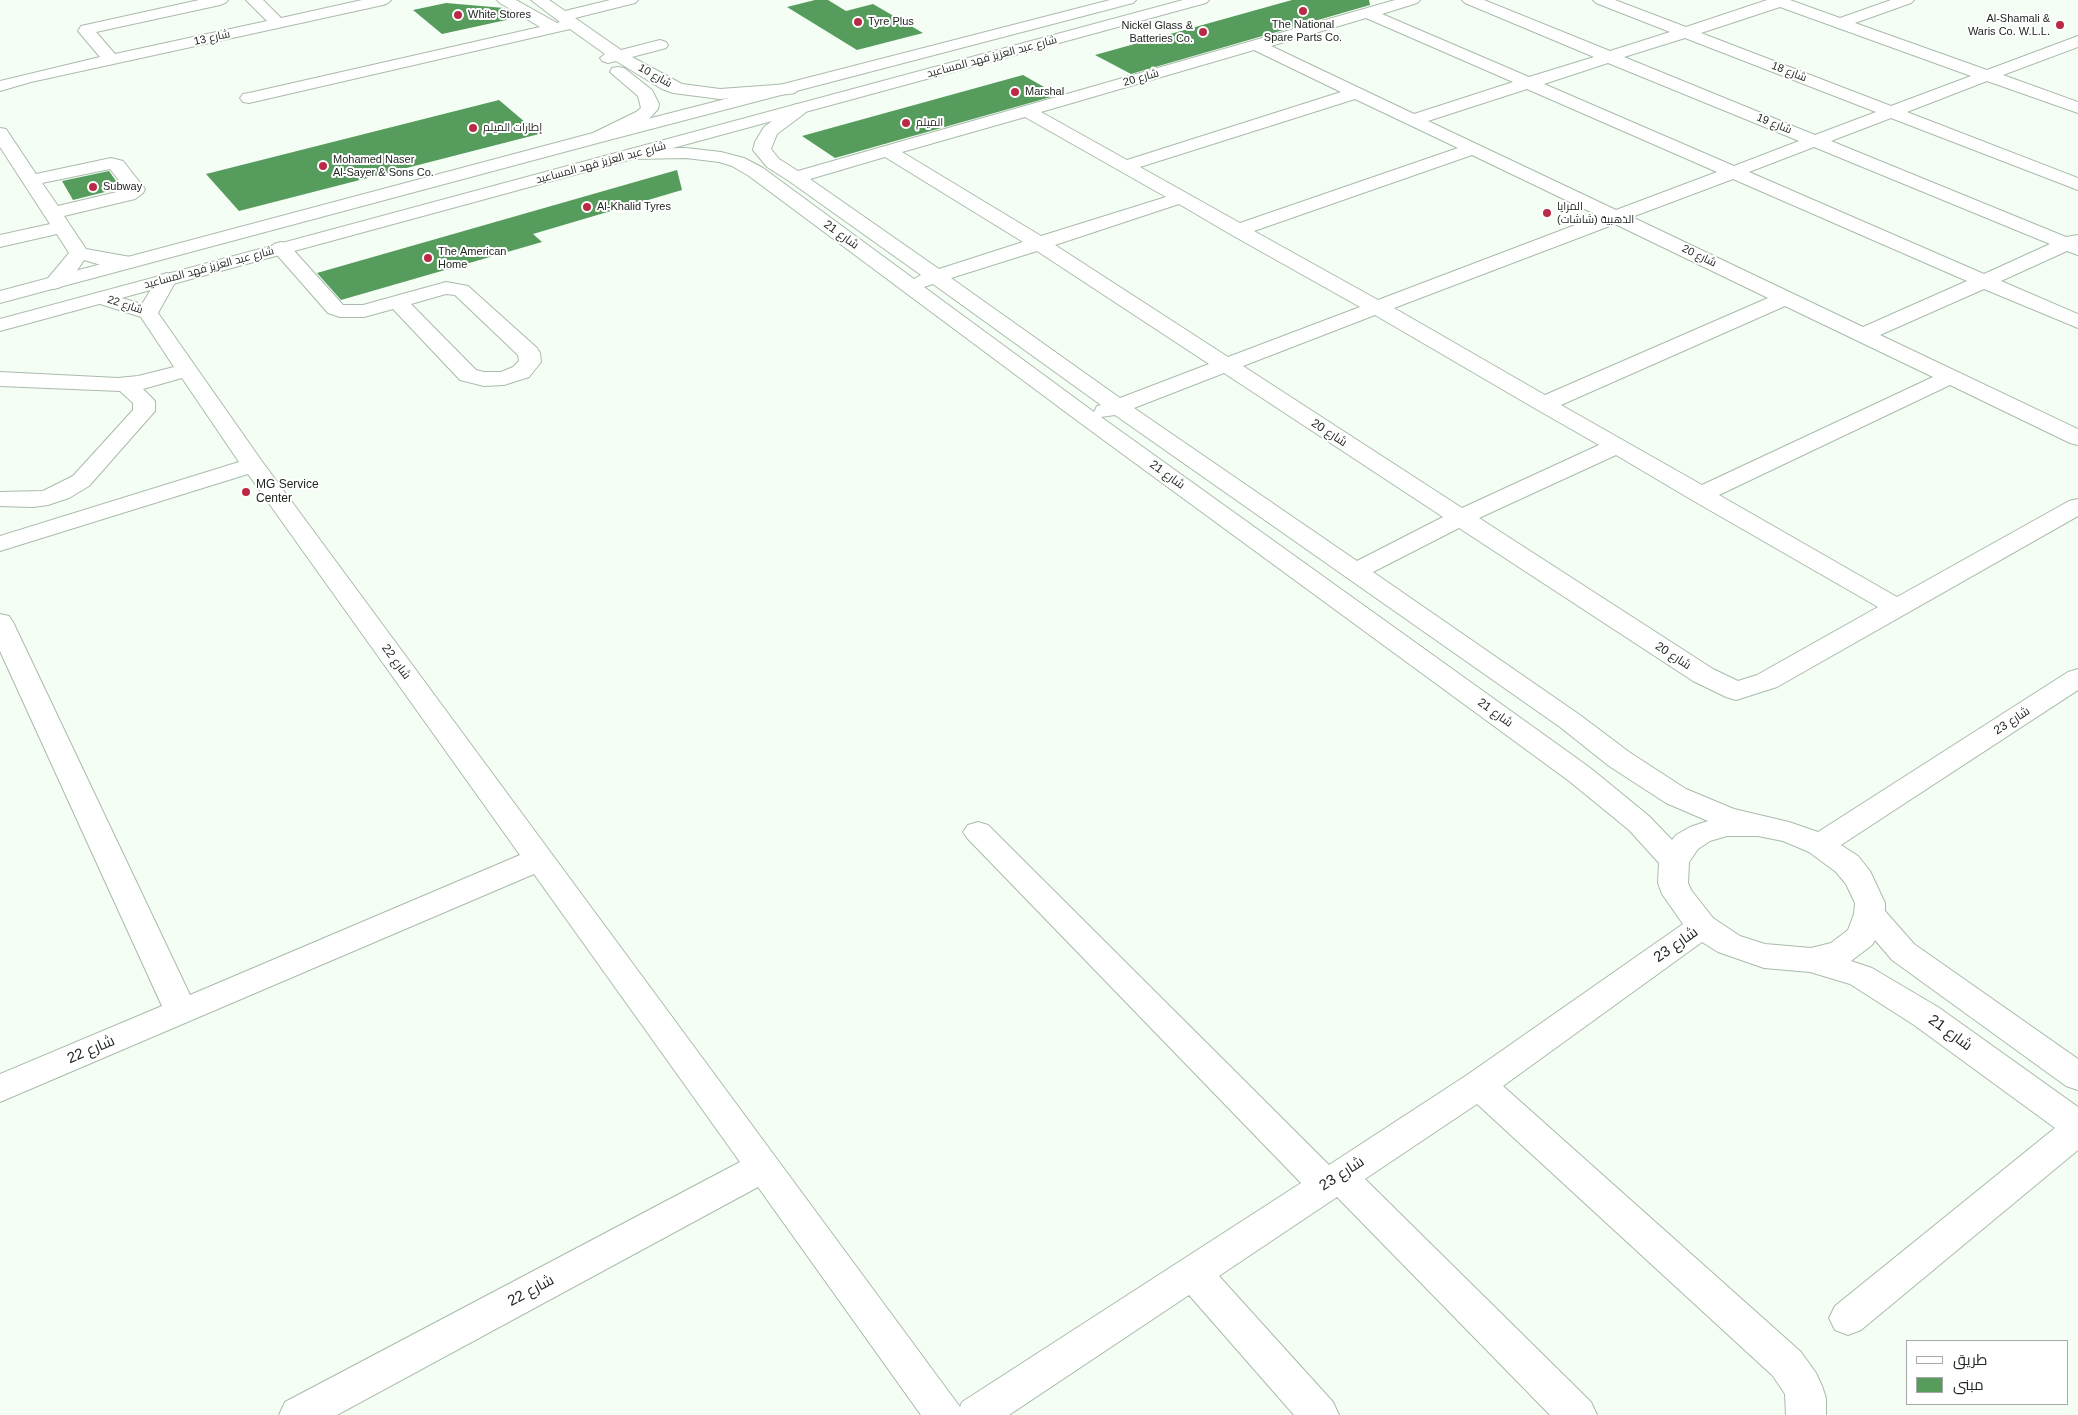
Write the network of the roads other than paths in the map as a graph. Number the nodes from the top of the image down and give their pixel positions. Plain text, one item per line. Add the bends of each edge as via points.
1 (220, 0) edge
2 (254, 0) edge
3 (383, 0) edge
4 (505, 0) edge
5 (540, 0) edge
6 (630, 0) edge
7 (1201, 0) edge
8 (1412, 0) edge
9 (1470, 0) edge
10 (1601, 0) edge
11 (1906, 0) edge
12 (1118, 1) edge
13 (1778, 1) edge
14 (605, 2) edge
15 (1367, 13) junction
16 (278, 23) junction
17 (563, 23) junction
18 (1841, 23) junction
19 (1686, 32) junction
20 (2078, 41) edge
21 (660, 45) dead end
22 (1256, 45) junction
23 (619, 56) junction
24 (1609, 57) junction
25 (112, 60) junction
26 (602, 60) junction
27 (41, 75) junction
28 (1986, 76) junction
29 (0, 77) edge
30 (1528, 83) junction
31 (0, 86) edge
32 (1356, 93) junction
33 (250, 98) dead end
34 (794, 99) junction
35 (2078, 108) edge
36 (1027, 111) junction
37 (1893, 112) junction
38 (1413, 120) junction
39 (599, 137) junction
40 (1816, 141) junction
41 (3, 142) edge
42 (1474, 149) junction
43 (888, 151) junction
44 (632, 154) junction
45 (1125, 166) junction
46 (476, 171) junction
47 (1735, 172) junction
48 (796, 177) junction
49 (32, 180) junction
50 (2078, 184) edge
51 (1180, 198) junction
52 (1617, 216) junction
53 (58, 220) junction
54 (1237, 230) junction
55 (0, 241) edge
56 (1040, 244) junction
57 (2074, 244) edge
58 (274, 250) junction
59 (79, 253) junction
60 (129, 262) junction
61 (936, 277) junction
62 (167, 279) junction
63 (1985, 281) junction
64 (54, 283) junction
65 (909, 285) junction
66 (0, 297) edge
67 (101, 298) junction
68 (1785, 298) junction
69 (397, 301) junction
70 (1376, 307) junction
71 (148, 313) junction
72 (2078, 322) edge
73 (0, 325) edge
74 (1863, 335) junction
75 (1224, 364) junction
76 (188, 370) junction
77 (1950, 376) junction
78 (0, 379) edge
79 (126, 385) junction
80 (1544, 404) junction
81 (1117, 406) junction
82 (1087, 417) junction
83 (2078, 438) edge
84 (1616, 446) junction
85 (253, 465) junction
86 (1700, 495) junction
87 (0, 499) edge
88 (2078, 506) edge
89 (1460, 518) junction
90 (0, 544) edge
91 (1355, 572) junction
92 (1898, 608) junction
93 (0, 622) edge
94 (2078, 678) edge
95 (1758, 826) junction
96 (978, 832) dead end
97 (1820, 845) junction
98 (540, 859) junction
99 (1674, 861) junction
100 (1870, 914) junction
101 (1702, 926) junction
102 (1811, 960) junction
103 (181, 1011) junction
104 (2075, 1070) edge
105 (1478, 1086) junction
106 (0, 1089) edge
107 (2078, 1126) edge
108 (2078, 1130) edge
109 (764, 1167) junction
110 (1333, 1180) junction
111 (1192, 1272) junction
112 (1848, 1318) dead end
113 (299, 1415) edge
114 (944, 1415) edge
115 (976, 1415) edge
116 (1319, 1415) edge
117 (1577, 1415) edge
118 (1806, 1415) edge

1 - 25 street via 86,29
2 - 16 street
3 - 16 street, شارع 13
4 - 17 street, شارع 10
5 - 17 street, شارع 10
6 - 14 street
7 - 34 street, شارع عبد العزيز فهد المساعيد
8 - 15 street, شارع 20
9 - 24 street, شارع 19
10 - 19 street, شارع 18
11 - 18 street
12 - 34 street, شارع عبد العزيز فهد المساعيد
13 - 18 street
13 - 19 street
14 - 17 street
15 - 22 street, شارع 20
15 - 30 street
16 - 25 street, شارع 13
17 - 23 street, شارع 10
17 - 26 street, شارع 10
17 - 33 street
18 - 28 street
19 - 24 street
19 - 37 street, شارع 18
20 - 28 street
21 - 23 street
22 - 32 street, شارع 20
22 - 36 street, شارع 20
23 - 26 street
23 - 34 street, شارع 10 via 668,85 692,92
24 - 30 street
24 - 40 street, شارع 19
25 - 27 street, شارع 13
26 - 39 street, شارع 10 via 646,94 650,104 642,116
27 - 29 street, شارع 13
27 - 31 street, شارع 13
28 - 35 street
28 - 37 street
30 - 38 street
30 - 47 street
32 - 38 street, شارع 20
32 - 45 street
34 - 39 street, شارع عبد العزيز فهد المساعيد
34 - 44 street, شارع عبد العزيز فهد المساعيد
34 - 48 street, شارع 21 via 770,131 762,150 773,163
36 - 43 street, شارع 20
36 - 45 street
37 - 40 street
37 - 50 street, شارع 18
38 - 42 street, شارع 20
39 - 46 street, شارع عبد العزيز فهد المساعيد
40 - 47 street
40 - 57 street, شارع 19
41 - 49 street
42 - 52 street, شارع 20
42 - 54 street
43 - 48 street, شارع 20
43 - 56 street, شارع 20
44 - 58 street, شارع عبد العزيز فهد المساعيد
44 - 65 street, شارع 21 via 686,153 738,162
45 - 51 street
46 - 58 street via 442,188 252,238 237,248 250,254
46 - 60 street, شارع عبد العزيز فهد المساعيد
47 - 52 street
47 - 63 street
48 - 61 street, شارع 21
49 - 53 street
49 - 53 street via 111,163 117,165 136,189
51 - 54 street
51 - 56 street
52 - 68 street, شارع 20
52 - 70 street
53 - 55 street
53 - 59 street
54 - 70 street
56 - 61 street
56 - 75 street, شارع 20
57 - 63 street
58 - 62 street, شارع عبد العزيز فهد المساعيد
58 - 69 street via 335,309 355,312
59 - 60 street
59 - 64 street
60 - 64 street, شارع عبد العزيز فهد المساعيد
61 - 65 street
61 - 81 street, شارع 21
62 - 67 street, شارع عبد العزيز فهد المساعيد
62 - 71 street, شارع 22
63 - 72 street
63 - 74 street
64 - 66 street, شارع عبد العزيز فهد المساعيد
65 - 82 street, شارع 21
67 - 71 street, شارع 22
67 - 73 street, شارع عبد العزيز فهد المساعيد
68 - 74 street, شارع 20
68 - 80 street
69 - 69 street via 446,288 460,290 529,353 530,362 520,372 504,378 484,379 468,375
70 - 75 street
70 - 80 street
71 - 76 street, شارع 22
74 - 77 street, شارع 20
75 - 81 street
75 - 89 street, شارع 20
76 - 79 street
76 - 85 street, شارع 22
77 - 83 street, شارع 20
77 - 86 street
78 - 79 street
79 - 87 street via 144,401 144,411 82,481 48,498
80 - 84 street
81 - 82 street
81 - 91 street, شارع 21
82 - 99 street, شارع 21 via 1579,774 1640,823
84 - 86 street
84 - 89 street
85 - 90 street
85 - 98 street, شارع 22
86 - 92 street
88 - 92 street, شارع 20
89 - 91 street
89 - 92 street, شارع 20 via 1703,676 1736,691 1767,681
91 - 95 street, شارع 21 via 1676,796
93 - 103 street
94 - 97 street, شارع 23
95 - 97 street via 1789,832
95 - 99 street via 1726,826 1700,834 1687,842
96 - 110 street
97 - 100 street via 1847,864 1859,879 1870,903
98 - 103 street, شارع 22
98 - 109 street, شارع 22
99 - 101 street via 1677,894
100 - 102 street via 1861,937 1841,952
100 - 104 street via 1903,952
101 - 102 street via 1730,944 1764,956
101 - 105 street, شارع 23
102 - 107 street, شارع 21 via 1861,976 1926,1016
103 - 106 street, شارع 22
105 - 110 street, شارع 23
105 - 118 street via 1786,1364 1802,1386
108 - 112 street
109 - 113 street, شارع 22
109 - 114 street, شارع 22
110 - 111 street, شارع 23
110 - 117 street
111 - 115 street, شارع 23
111 - 116 street

